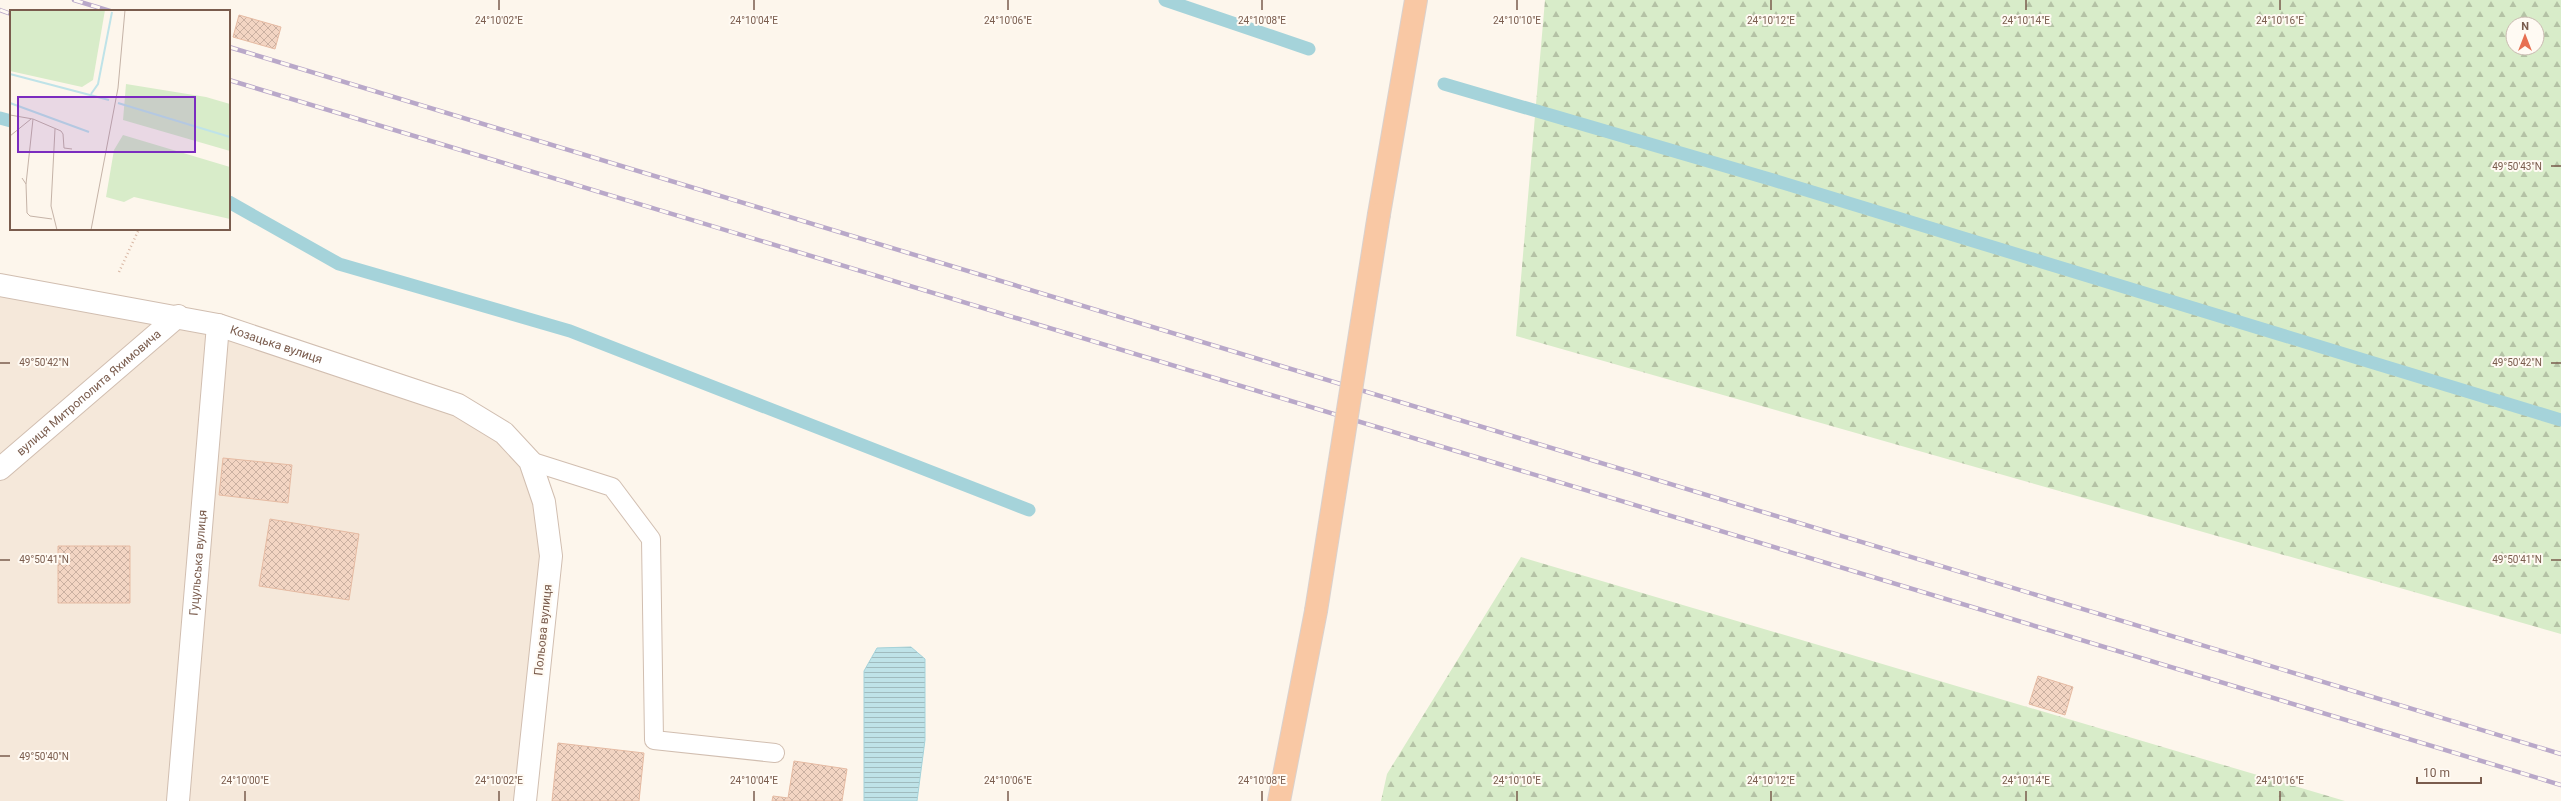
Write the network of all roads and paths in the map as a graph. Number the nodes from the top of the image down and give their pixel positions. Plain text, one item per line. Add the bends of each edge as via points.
1 (1416, 0) edge
2 (139, 230) edge
3 (0, 285) edge
4 (104, 304) junction
5 (178, 316) junction
6 (218, 326) junction
7 (530, 461) junction
8 (0, 469) edge
9 (775, 753) dead end
10 (178, 801) edge
11 (525, 801) edge
12 (1279, 801) edge

1 - 12 highway, bridge via 1379,214 1316,612
2 - 4 path
3 - 4 street, Козацька вулиця
4 - 5 street, Козацька вулиця
5 - 6 street, Козацька вулиця
5 - 8 street, вулиця Митрополита Яхимовича
6 - 7 street, Козацька вулиця via 458,406 504,433
6 - 10 street, Гуцульська вулиця
7 - 9 lane via 612,487 651,539 654,740
7 - 11 street, Польова вулиця via 544,502 551,556

